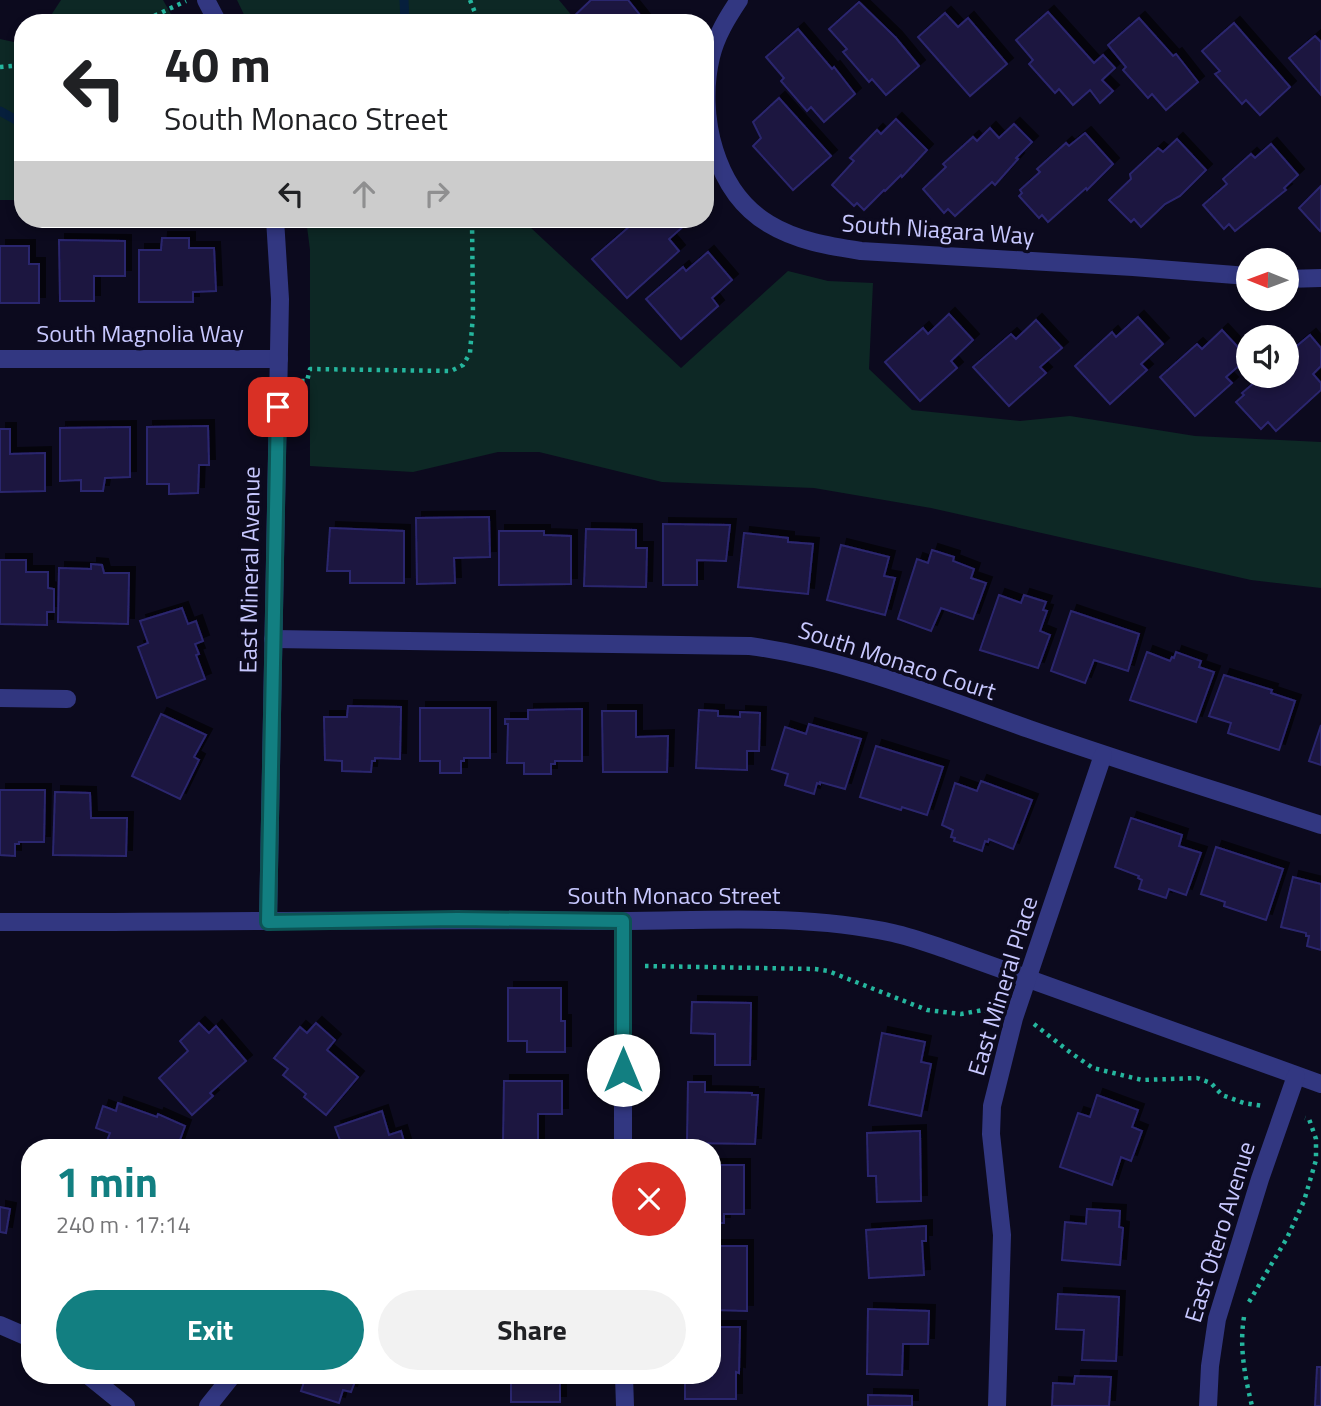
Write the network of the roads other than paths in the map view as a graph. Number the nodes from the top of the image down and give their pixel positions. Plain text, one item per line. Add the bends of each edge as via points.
1 (739, 0) edge
2 (714, 49) edge
3 (714, 147) edge
4 (276, 228) edge
5 (1236, 275) edge
6 (1321, 278) edge
7 (1299, 279) edge
8 (0, 359) edge
9 (279, 359) junction
10 (273, 639) junction
11 (0, 698) edge
12 (67, 699) dead end
13 (1102, 755) junction
14 (1321, 825) edge
15 (623, 921) junction
16 (0, 922) edge
17 (268, 922) junction
18 (1029, 979) junction
19 (1296, 1076) junction
20 (1321, 1084) edge
21 (622, 1139) edge
22 (0, 1325) edge
23 (21, 1334) edge
24 (99, 1384) edge
25 (226, 1384) edge
26 (624, 1384) edge
27 (126, 1406) edge
28 (208, 1406) edge
29 (625, 1406) edge
30 (997, 1406) edge
31 (1208, 1406) edge

1 - 2 street, South Niagara Way
3 - 5 street, South Niagara Way via 734,192 750,209 768,224 822,245
4 - 9 street, East Mineral Avenue
6 - 7 street
8 - 9 street, South Magnolia Way
9 - 10 street, East Mineral Avenue
10 - 13 street, South Monaco Court via 784,650 852,667
10 - 17 street, East Mineral Avenue
11 - 12 street
13 - 14 street, South Monaco Court
13 - 18 street, East Mineral Place
15 - 17 street, South Monaco Street
15 - 18 street, South Monaco Street via 796,922 868,929 948,950
15 - 21 street
16 - 17 street, South Monaco Street
18 - 19 street, South Monaco Street
18 - 30 street, East Mineral Place via 1009,1034 992,1106 1002,1234
19 - 20 street, South Monaco Street
19 - 31 street, East Otero Avenue via 1217,1319
22 - 23 street
24 - 27 street
25 - 28 street
26 - 29 street

